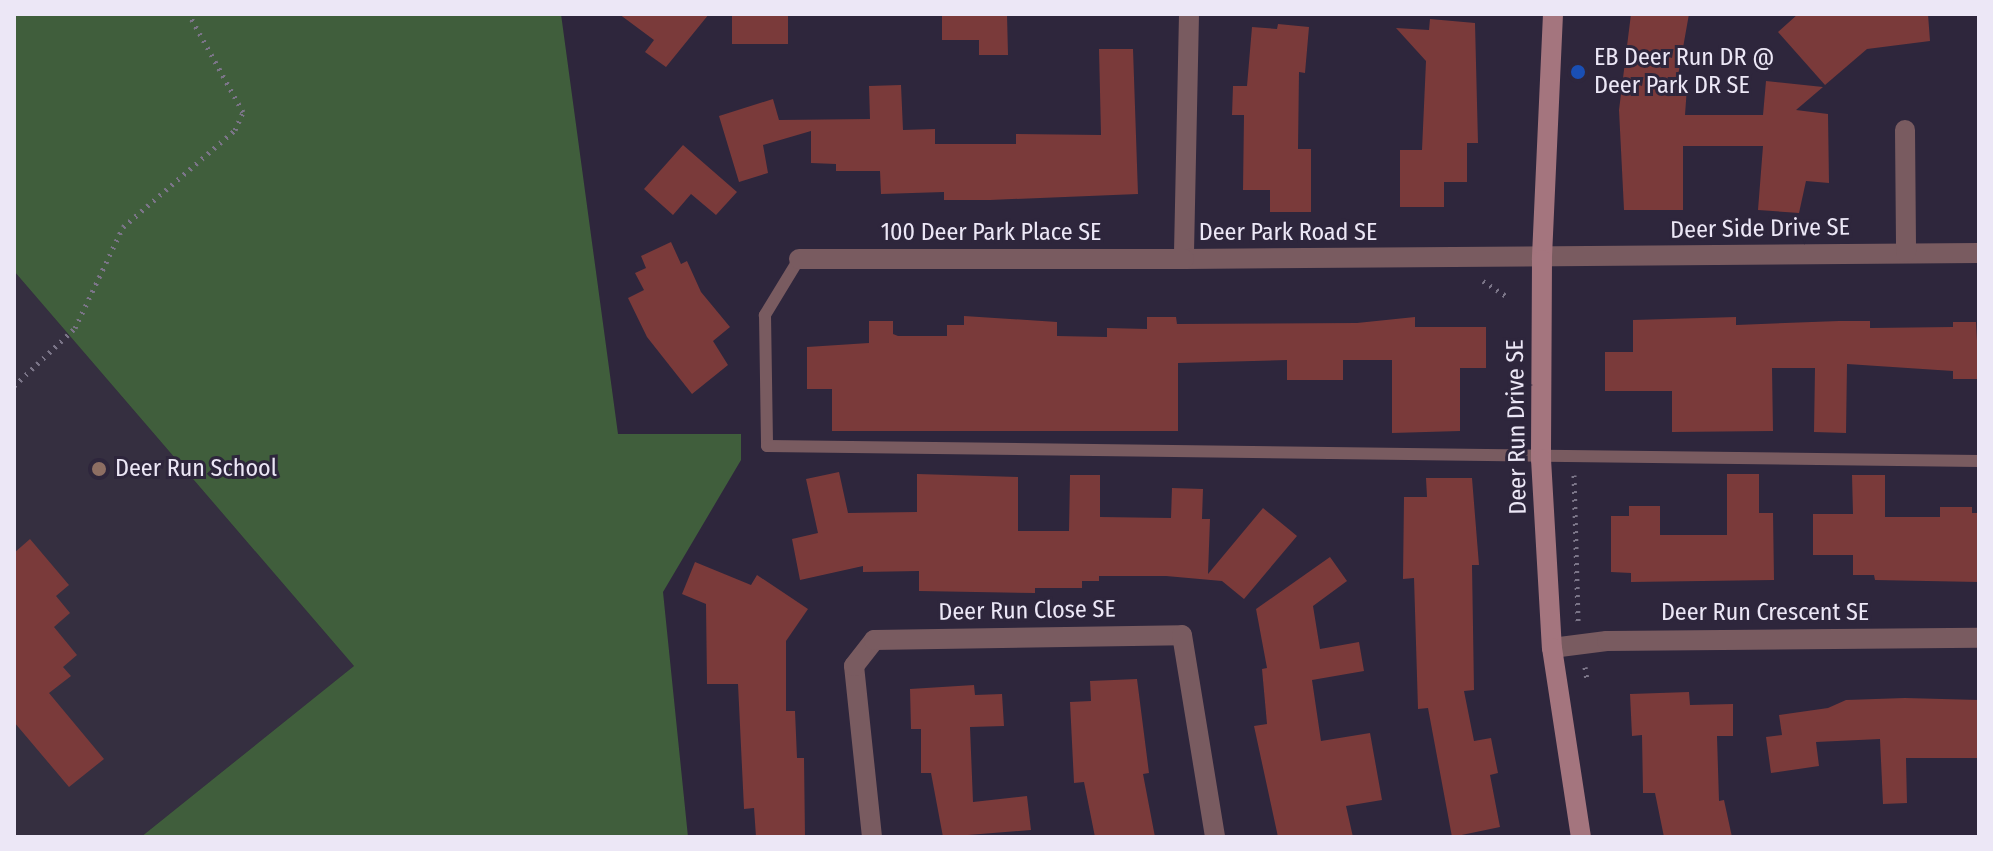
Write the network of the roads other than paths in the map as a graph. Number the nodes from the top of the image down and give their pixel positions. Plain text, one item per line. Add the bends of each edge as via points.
1 (1189, 14) edge
2 (1553, 14) edge
3 (1905, 130) dead end
4 (1906, 252) junction
5 (1979, 253) edge
6 (799, 259) joint
7 (1184, 259) junction
8 (1542, 260) junction
9 (1541, 459) junction
10 (1979, 461) edge
11 (1979, 638) edge
12 (1552, 648) junction
13 (872, 837) edge
14 (1215, 837) edge
15 (1581, 837) edge

1 - 7 street, Deer Park Road SE
2 - 8 street, Deer Run Drive SE
3 - 4 street
4 - 5 street, Deer Side Drive SE
4 - 8 street, Deer Side Drive SE
6 - 7 street, 100 Deer Park Place SE
6 - 9 lane via 765,315 767,446
7 - 8 street, Deer Park Road SE
8 - 9 street, Deer Run Drive SE
9 - 10 lane
9 - 12 street, Deer Run Drive SE
11 - 12 street, Deer Run Crescent SE via 1607,641
12 - 15 street, Deer Run Drive SE
13 - 14 street, Deer Run Close SE via 854,666 874,640 1182,635

